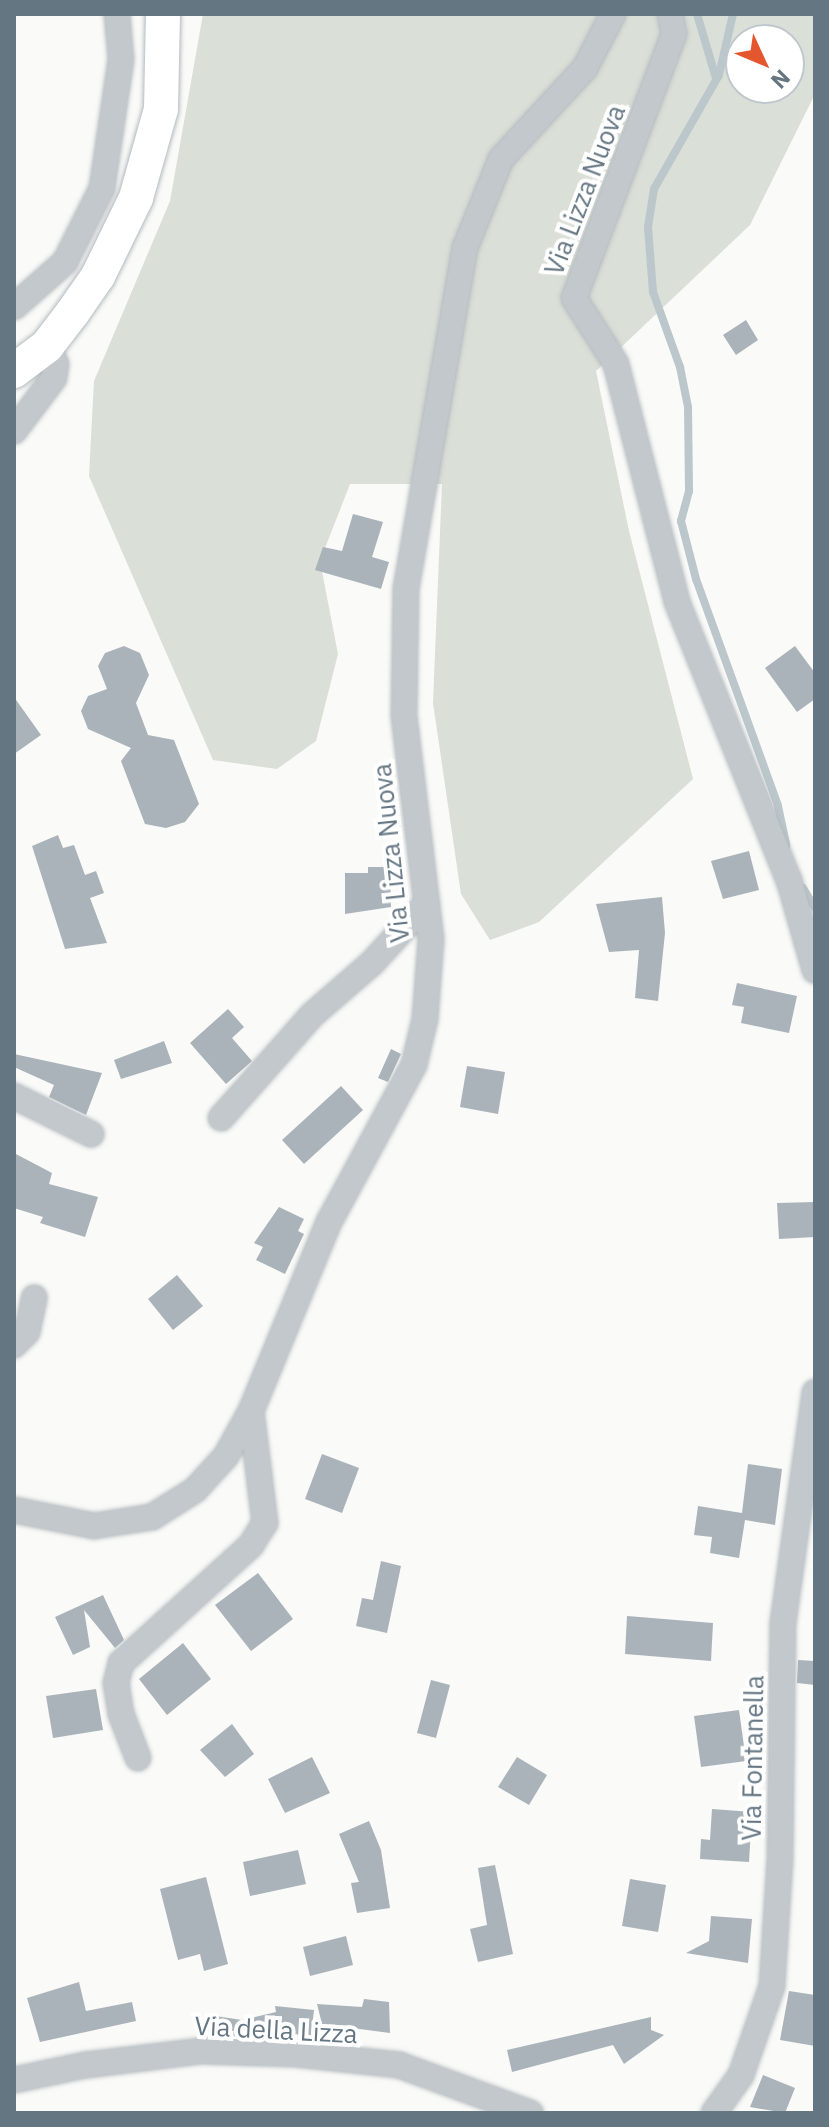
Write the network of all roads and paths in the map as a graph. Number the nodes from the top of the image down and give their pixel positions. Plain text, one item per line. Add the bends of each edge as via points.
1 (117, 14) edge
2 (163, 14) edge
3 (613, 14) edge
4 (670, 14) edge
5 (14, 307) edge
6 (47, 346) junction
7 (14, 371) edge
8 (14, 431) edge
9 (427, 903) junction
10 (815, 970) edge
11 (14, 1096) edge
12 (221, 1118) dead end
13 (91, 1134) dead end
14 (34, 1298) dead end
15 (14, 1345) edge
16 (815, 1392) edge
17 (251, 1411) junction
18 (14, 1510) edge
19 (138, 1758) dead end
20 (14, 2080) edge
21 (530, 2113) edge
22 (714, 2113) edge

1 - 5 street via 121,59 102,188 65,262
2 - 6 main road via 161,109 136,198 98,276
3 - 9 street, Via Lizza Nuova via 585,68 501,159 465,248 406,589 404,715
4 - 10 street, Via Lizza Nuova via 674,34 574,298 616,364 677,602 789,880
6 - 7 main road
6 - 8 street via 56,364 54,378
9 - 12 street via 372,963 312,1015
9 - 17 street, Via Lizza Nuova via 431,939 426,1005 414,1065 329,1222
11 - 13 street
14 - 15 street via 27,1332
16 - 22 street, Via Fontanella via 783,1623 780,1859 772,1986 741,2075
17 - 18 street, Via Lizza Nuova via 226,1456 195,1490 152,1517 94,1526
17 - 19 street via 265,1523 251,1545 121,1663 116,1683 121,1714
20 - 21 street, Via della Lizza via 202,2051 296,2054 399,2065

